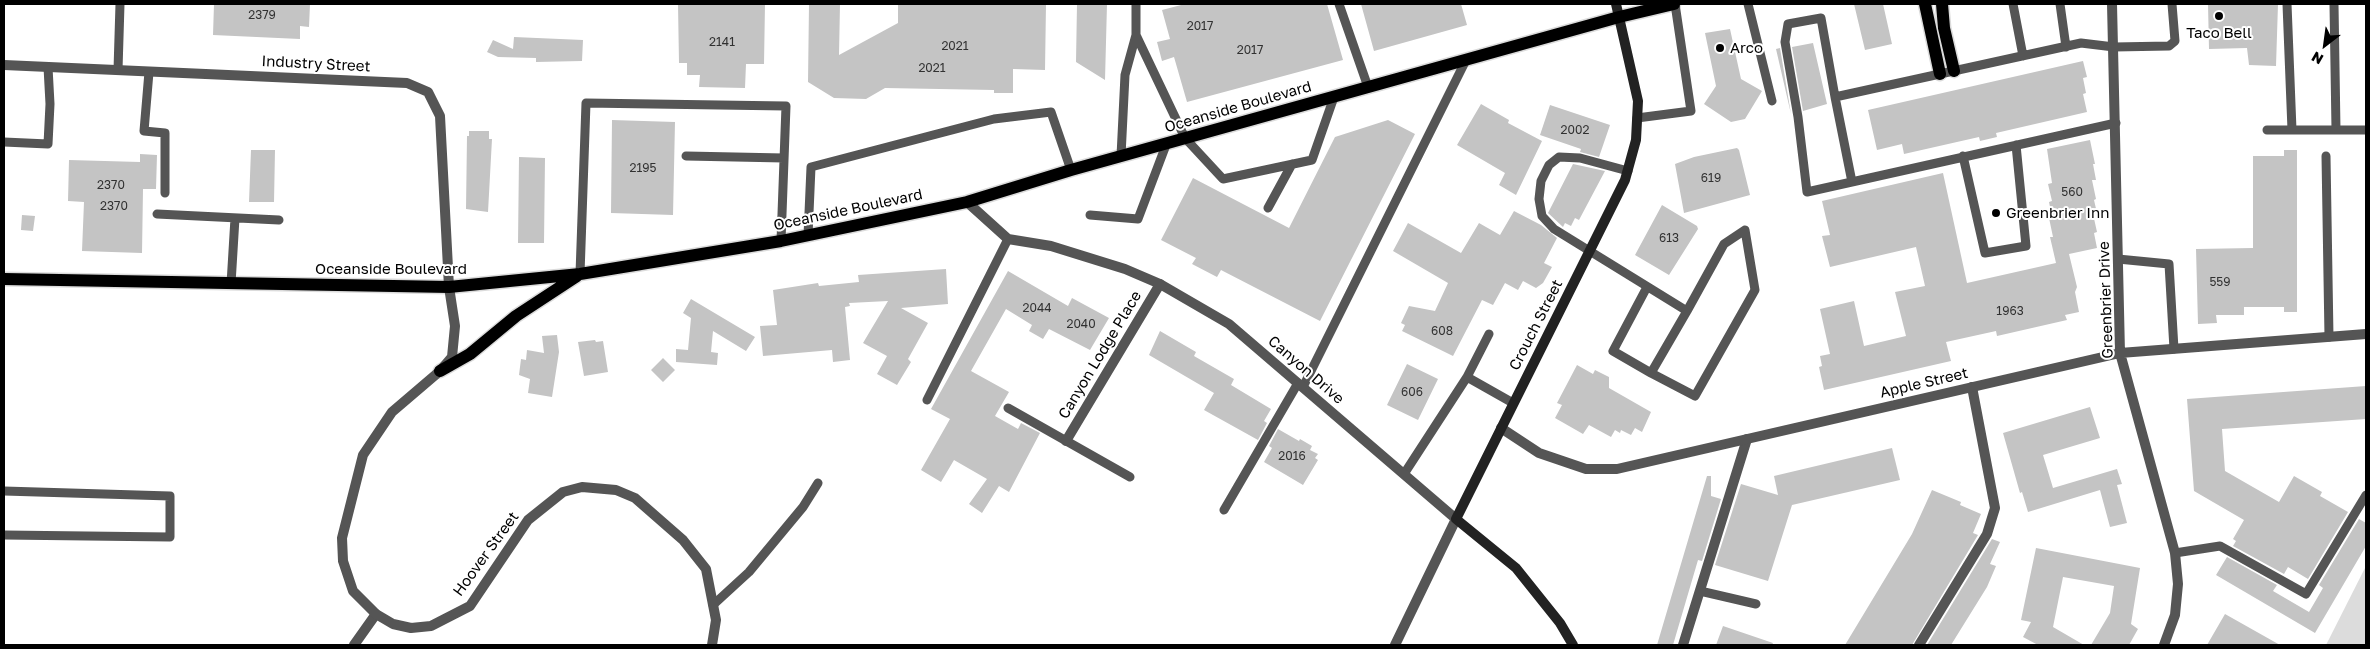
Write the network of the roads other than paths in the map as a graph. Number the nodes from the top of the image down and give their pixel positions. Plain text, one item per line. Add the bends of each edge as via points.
1 (120, 4) edge
2 (1136, 4) edge
3 (1339, 4) edge
4 (1616, 4) edge
5 (1675, 4) edge
6 (1748, 4) edge
7 (1925, 4) edge
8 (1942, 4) edge
9 (2012, 4) edge
10 (2060, 4) edge
11 (2112, 4) edge
12 (2172, 4) edge
13 (2287, 4) edge
14 (2334, 4) edge
15 (1619, 17) junction
16 (1136, 35) junction
17 (2066, 47) junction
18 (2114, 47) junction
19 (2023, 56) junction
20 (1466, 60) junction
21 (4, 65) edge
22 (48, 67) junction
23 (118, 70) junction
24 (1954, 71) junction
25 (148, 72) junction
26 (1940, 74) junction
27 (1368, 87) junction
28 (1334, 97) junction
29 (1835, 97) junction
30 (1772, 101) dead end
31 (1637, 118) junction
32 (2116, 123) junction
33 (2267, 130) dead end
34 (2292, 130) junction
35 (2336, 130) junction
36 (2366, 130) edge
37 (1185, 138) junction
38 (4, 142) edge
39 (1166, 145) junction
40 (2016, 145) junction
41 (686, 156) dead end
42 (1121, 156) junction
43 (1963, 156) junction
44 (2326, 156) dead end
45 (784, 158) junction
46 (1292, 164) junction
47 (1071, 170) junction
48 (1628, 171) junction
49 (1852, 182) junction
50 (165, 193) dead end
51 (966, 202) junction
52 (1268, 208) dead end
53 (157, 214) dead end
54 (1090, 215) dead end
55 (235, 218) junction
56 (279, 220) dead end
57 (808, 236) junction
58 (1008, 239) junction
59 (781, 241) junction
60 (1590, 251) junction
61 (2118, 259) junction
62 (580, 274) junction
63 (4, 280) edge
64 (231, 284) junction
65 (1160, 284) junction
66 (449, 287) junction
67 (1647, 287) junction
68 (1687, 311) junction
69 (1489, 334) dead end
70 (2366, 334) edge
71 (2329, 337) junction
72 (2174, 349) junction
73 (2120, 353) junction
74 (440, 371) junction
75 (1651, 373) junction
76 (1467, 377) junction
77 (1300, 385) junction
78 (1972, 387) junction
79 (927, 400) dead end
80 (1513, 403) junction
81 (1008, 408) dead end
82 (1500, 428) junction
83 (1747, 439) junction
84 (1066, 440) junction
85 (1404, 474) junction
86 (1130, 477) dead end
87 (818, 483) dead end
88 (4, 491) edge
89 (2366, 494) edge
90 (1224, 510) dead end
91 (1456, 519) junction
92 (4, 535) edge
93 (2175, 553) junction
94 (1700, 591) junction
95 (1756, 604) dead end
96 (713, 605) junction
97 (376, 614) junction
98 (354, 645) edge
99 (712, 645) edge
100 (1395, 645) edge
101 (1573, 645) edge
102 (1683, 645) edge
103 (1919, 645) edge
104 (2164, 645) edge

1 - 23 lane
2 - 16 lane
3 - 27 lane
4 - 15 main road, Crouch Street
5 - 15 main road, Oceanside Boulevard
5 - 31 lane via 1691,111
6 - 30 lane
7 - 26 main road
8 - 24 main road
9 - 19 lane
10 - 17 lane
11 - 18 street, Greenbrier Drive
12 - 18 lane via 2175,41 2169,46
13 - 34 lane
14 - 35 lane
15 - 20 main road, Oceanside Boulevard
15 - 31 main road, Crouch Street via 1638,101
16 - 37 lane
16 - 42 lane via 1125,75
17 - 18 lane via 2081,44
17 - 19 lane
18 - 32 street, Greenbrier Drive
19 - 24 lane
20 - 27 main road, Oceanside Boulevard
20 - 77 lane
21 - 22 street, Industry Street
22 - 23 street, Industry Street
22 - 38 lane via 48,144
23 - 25 street, Industry Street
24 - 26 lane
25 - 50 lane via 144,132 165,133
25 - 66 street, Industry Street via 407,83 428,92 440,116
26 - 29 lane
27 - 28 main road, Oceanside Boulevard
28 - 37 main road, Oceanside Boulevard
28 - 46 lane via 1312,160
29 - 49 lane
29 - 49 lane via 1821,18 1788,24 1784,42 1807,192
31 - 48 main road, Crouch Street via 1636,140
32 - 40 lane
32 - 61 street, Greenbrier Drive
33 - 34 lane
34 - 35 lane
35 - 36 lane
37 - 39 main road, Oceanside Boulevard
37 - 46 lane via 1223,179
39 - 42 main road, Oceanside Boulevard
39 - 54 lane via 1138,219
40 - 43 lane
40 - 43 lane via 2026,246 1985,253
41 - 45 lane
42 - 47 main road, Oceanside Boulevard
43 - 49 lane
44 - 71 lane
45 - 59 lane
45 - 62 lane via 786,106 586,103
46 - 52 lane
47 - 51 main road, Oceanside Boulevard
47 - 57 lane via 1051,112 994,119 811,167
48 - 60 main road, Crouch Street
48 - 60 lane via 1562,155 1553,160 1545,172 1539,190 1544,220
51 - 57 main road, Oceanside Boulevard
51 - 58 street
53 - 55 lane
55 - 56 lane
55 - 64 lane
57 - 59 main road, Oceanside Boulevard
58 - 65 street, Canyon Drive via 1051,246 1126,269
58 - 79 lane
59 - 62 main road, Oceanside Boulevard
60 - 67 lane
60 - 80 main road, Crouch Street
61 - 72 lane via 2169,264
61 - 73 street, Greenbrier Drive
62 - 66 main road, Oceanside Boulevard
62 - 74 main road via 516,316 470,354
63 - 64 main road, Oceanside Boulevard
64 - 66 main road, Oceanside Boulevard
65 - 77 street, Canyon Drive via 1229,324
65 - 84 street, Canyon Lodge Place
66 - 74 street, Hoover Street via 455,326 452,357
67 - 68 lane
67 - 75 lane via 1613,351
68 - 75 lane
68 - 75 lane via 1724,244 1745,230 1755,290 1695,396
69 - 76 lane
70 - 71 street, Apple Street
71 - 72 street, Apple Street
72 - 73 street, Apple Street
73 - 78 street, Apple Street
73 - 93 street, Greenbrier Drive
74 - 97 street, Hoover Street via 392,412 363,455 342,538 343,562 353,591
76 - 80 lane
76 - 85 lane
77 - 85 street, Canyon Drive
77 - 90 lane
78 - 83 street, Apple Street
78 - 103 street via 1996,508 1987,534
80 - 82 main road, Crouch Street
81 - 84 lane
82 - 83 street, Apple Street via 1539,453 1586,469 1617,469
82 - 91 main road, Crouch Street
83 - 94 street
84 - 86 lane
85 - 91 street, Canyon Drive
87 - 96 lane via 803,507 749,572
88 - 92 lane via 170,496 170,537
89 - 93 lane via 2306,594 2220,546
91 - 100 street, Crouch Street
91 - 101 main road, Canyon Drive via 1516,568 1560,622
93 - 104 street, Greenbrier Drive via 2176,608
94 - 95 lane
94 - 102 street
96 - 97 street, Hoover Street via 706,569 683,540 634,498 616,490 582,487 563,492 528,520 470,606 431,626 411,628 393,624
96 - 99 street, Hoover Street via 716,620
97 - 98 street

